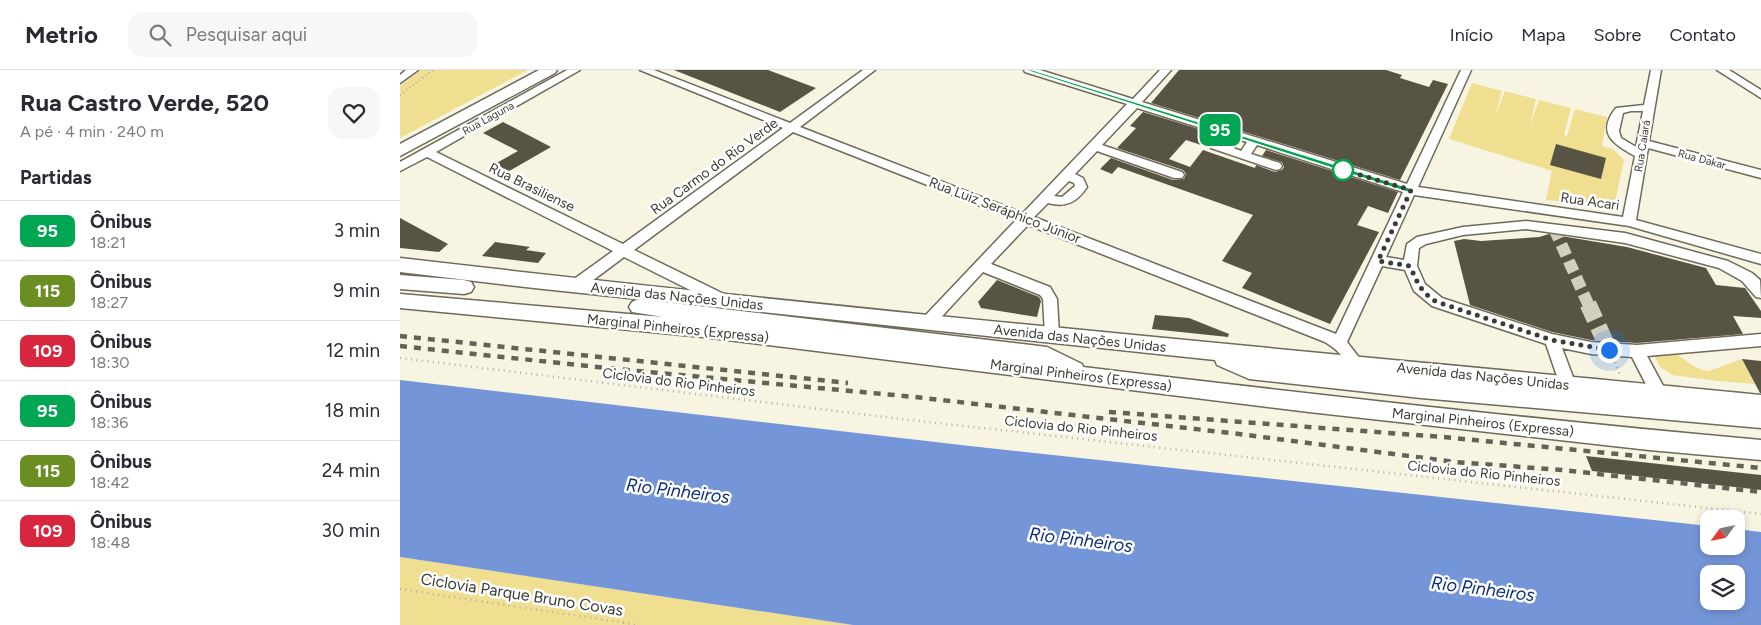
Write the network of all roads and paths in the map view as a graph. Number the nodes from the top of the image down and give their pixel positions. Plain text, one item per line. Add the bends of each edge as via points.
1 (413, 70) edge
2 (433, 70) edge
3 (550, 70) edge
4 (575, 70) edge
5 (648, 70) edge
6 (870, 70) edge
7 (1030, 70) edge
8 (1166, 70) edge
9 (1466, 70) edge
10 (1656, 70) edge
11 (1722, 70) edge
12 (400, 80) edge
13 (400, 95) edge
14 (1761, 95) edge
15 (1136, 103) junction
16 (1648, 108) junction
17 (794, 127) junction
18 (1220, 130) junction
19 (1254, 141) junction
20 (1095, 146) junction
21 (1642, 148) junction
22 (400, 151) edge
23 (426, 152) junction
24 (1244, 156) junction
25 (400, 166) edge
26 (1276, 166) dead end
27 (1068, 174) junction
28 (1761, 174) edge
29 (1178, 175) dead end
30 (1411, 190) junction
31 (1046, 198) junction
32 (1573, 213) junction
33 (1026, 219) junction
34 (1629, 222) junction
35 (1574, 231) junction
36 (624, 250) junction
37 (1761, 259) edge
38 (1378, 261) junction
39 (400, 265) edge
40 (981, 266) junction
41 (1410, 266) junction
42 (400, 282) edge
43 (576, 286) junction
44 (1761, 293) edge
45 (725, 300) junction
46 (400, 301) edge
47 (928, 322) junction
48 (1052, 335) junction
49 (1552, 340) junction
50 (1761, 340) edge
51 (1339, 343) junction
52 (1609, 350) junction
53 (1209, 351) junction
54 (1637, 351) junction
55 (400, 358) edge
56 (1356, 364) junction
57 (1083, 374) junction
58 (1568, 385) junction
59 (1627, 390) junction
60 (1659, 393) junction
61 (1761, 404) edge
62 (1761, 418) edge
63 (1761, 436) edge
64 (1649, 440) junction
65 (1761, 450) edge
66 (1761, 514) edge
67 (400, 588) edge
68 (639, 625) edge

1 - 12 street
2 - 13 path
3 - 22 highway
4 - 23 street, Rua Laguna
5 - 17 street, Rua Luiz Seráphico Júnior
6 - 17 street, Rua Carmo do Rio Verde
7 - 15 street, Rua Acari
8 - 15 street
9 - 30 street
10 - 16 street, Rua Caiará
11 - 14 street
15 - 18 street, Rua Acari
15 - 20 street
16 - 21 street, Rua Caiará
16 - 21 street, Rua Dakar via 1618,111 1613,132 1616,140
17 - 33 street, Rua Luiz Seráphico Júnior
17 - 36 street, Rua Carmo do Rio Verde
18 - 19 street, Rua Acari
18 - 24 street via 1214,143 1216,146
19 - 24 street
19 - 30 street, Rua Acari
20 - 27 street
20 - 29 street
21 - 28 street, Rua Dakar
21 - 34 street, Rua Caiará
23 - 25 street, Rua Laguna
23 - 36 street, Rua Brasiliense
24 - 26 street
27 - 31 street
27 - 31 street via 1082,187 1064,202
30 - 32 street, Rua Acari
30 - 38 street
31 - 33 street
32 - 34 street, Rua Acari
32 - 35 street
33 - 40 street
33 - 51 street, Rua Luiz Seráphico Júnior
34 - 37 street, Rua Acari
35 - 41 street via 1526,225 1463,231 1414,244
35 - 44 street via 1643,242 1723,264 1747,277
36 - 43 street, Rua Carmo do Rio Verde
36 - 45 street, Rua Brasiliense
38 - 41 street
38 - 51 street
39 - 43 highway, Avenida das Nações Unidas
40 - 47 street
40 - 48 street via 1045,291 1050,299
41 - 49 street via 1419,287 1437,302
42 - 57 highway via 804,325 1047,355
43 - 45 highway, Avenida das Nações Unidas
45 - 47 highway, Avenida das Nações Unidas
46 - 57 highway, Marginal Pinheiros (Expressa) via 703,329
47 - 48 highway, Avenida das Nações Unidas
48 - 53 highway, Avenida das Nações Unidas
49 - 52 street
49 - 58 street
50 - 54 street
51 - 56 street, Rua Luiz Seráphico Júnior
52 - 54 street
52 - 59 path
53 - 56 highway, Avenida das Nações Unidas
53 - 62 highway via 1249,370 1421,389
54 - 60 street
55 - 66 path, Ciclovia do Rio Pinheiros via 1020,432
56 - 58 highway, Avenida das Nações Unidas
57 - 64 highway, Marginal Pinheiros (Expressa) via 1309,404
58 - 59 highway, Avenida das Nações Unidas
59 - 60 highway, Avenida das Nações Unidas
60 - 61 highway, Avenida das Nações Unidas
63 - 64 highway via 1702,432
64 - 65 highway, Marginal Pinheiros (Expressa)
67 - 68 path, Ciclovia Parque Bruno Covas

